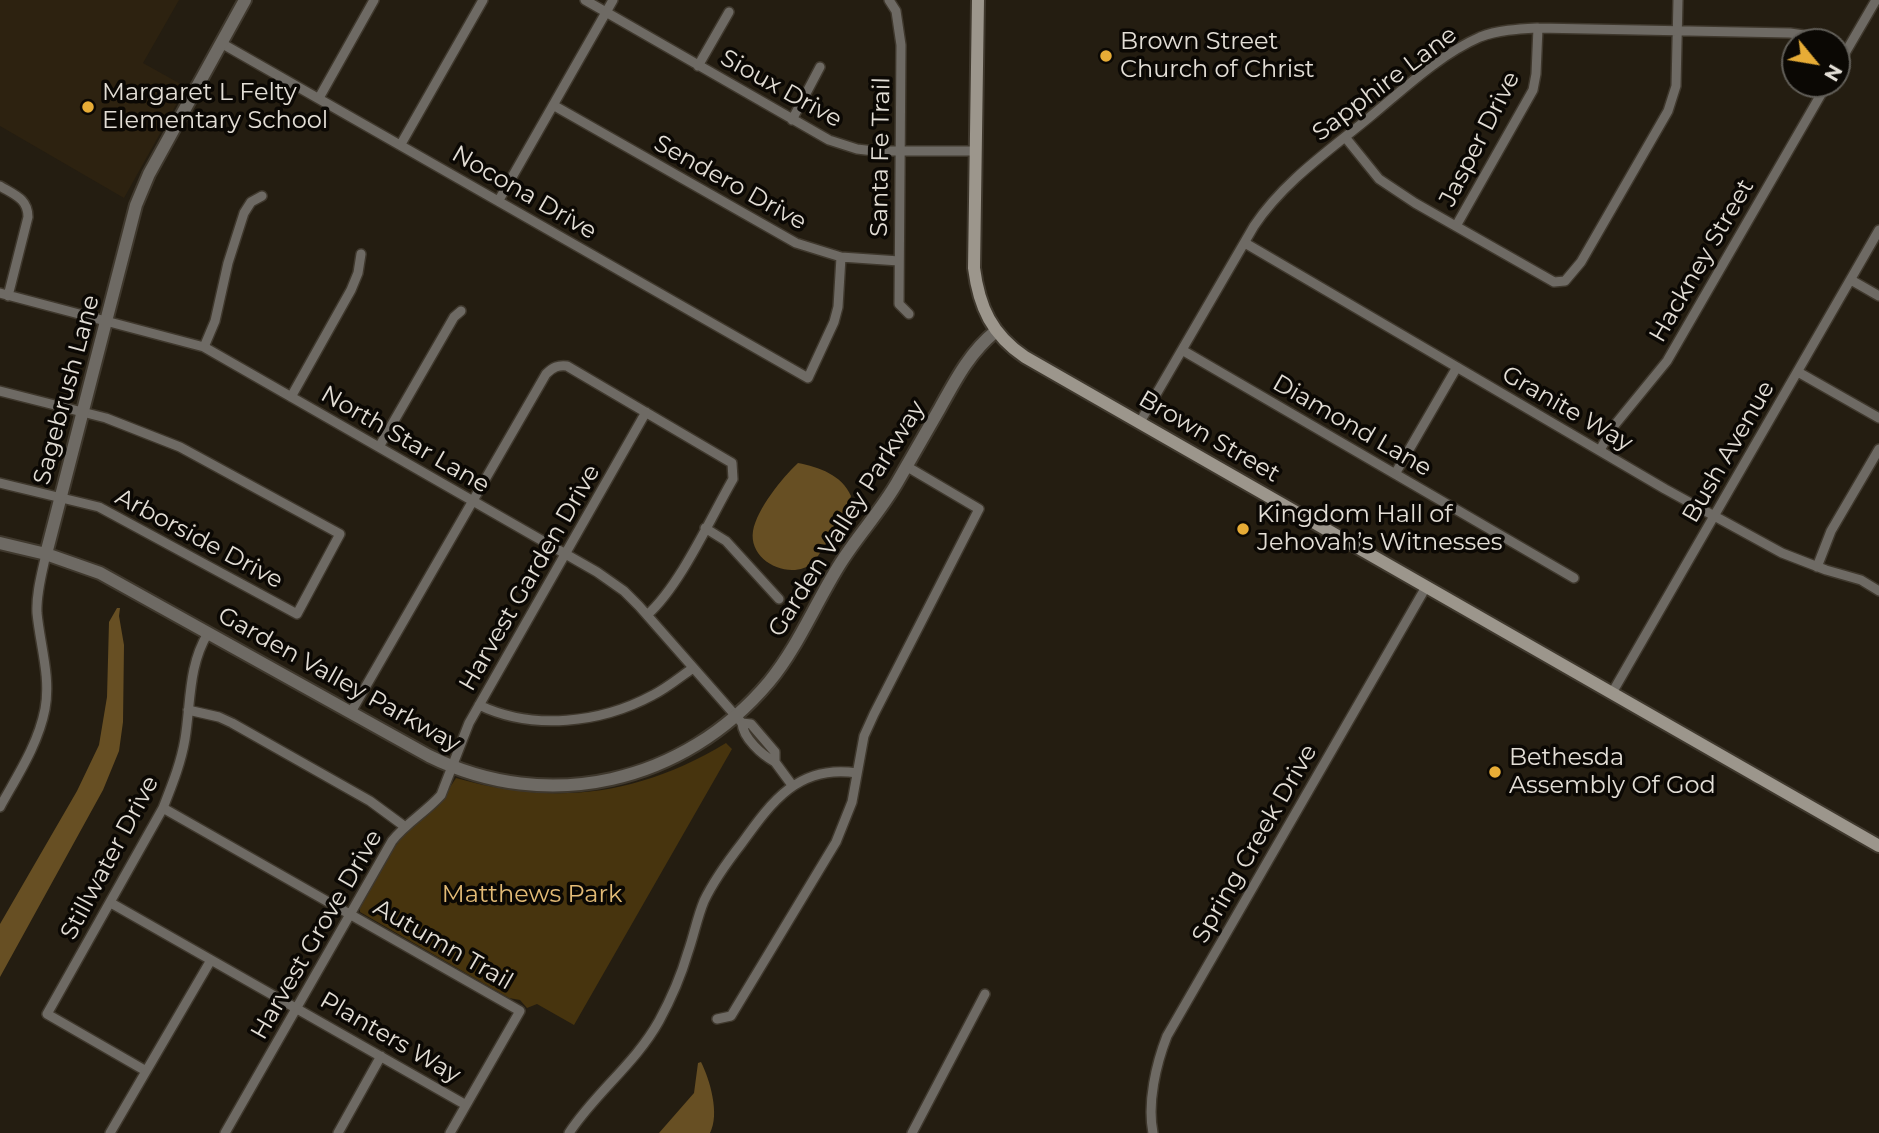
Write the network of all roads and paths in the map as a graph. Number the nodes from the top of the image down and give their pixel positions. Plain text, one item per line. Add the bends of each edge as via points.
1 (245, 0) edge
2 (374, 0) edge
3 (483, 0) edge
4 (584, 0) edge
5 (613, 0) edge
6 (889, 0) edge
7 (978, 0) edge
8 (1678, 0) edge
9 (1876, 0) edge
10 (729, 12) dead end
11 (606, 13) junction
12 (1538, 28) junction
13 (1678, 30) junction
14 (1781, 33) edge
15 (1851, 42) edge
16 (221, 43) junction
17 (698, 66) junction
18 (820, 67) dead end
19 (319, 98) junction
20 (1819, 98) edge
21 (553, 105) junction
22 (792, 120) junction
23 (1345, 137) junction
24 (401, 145) junction
25 (975, 151) junction
26 (900, 152) junction
27 (0, 186) edge
28 (262, 196) dead end
29 (499, 200) junction
30 (1456, 226) junction
31 (1879, 230) edge
32 (1245, 243) junction
33 (360, 254) dead end
34 (841, 257) junction
35 (898, 261) junction
36 (1851, 280) junction
37 (4, 295) edge
38 (1879, 296) edge
39 (461, 311) dead end
40 (909, 314) dead end
41 (107, 322) junction
42 (996, 331) junction
43 (204, 347) junction
44 (1182, 350) junction
45 (1457, 367) junction
46 (1798, 372) junction
47 (0, 390) edge
48 (290, 397) junction
49 (83, 412) junction
50 (646, 412) junction
51 (1879, 418) edge
52 (1140, 422) junction
53 (379, 447) junction
54 (1879, 449) edge
55 (1600, 450) junction
56 (906, 466) junction
57 (1395, 474) junction
58 (0, 483) edge
59 (61, 498) junction
60 (472, 501) junction
61 (1714, 515) junction
62 (705, 528) junction
63 (0, 543) edge
64 (46, 554) junction
65 (566, 554) junction
66 (1817, 566) junction
67 (1574, 578) dead end
68 (1426, 587) junction
69 (1879, 590) edge
70 (779, 599) dead end
71 (648, 615) junction
72 (208, 633) junction
73 (693, 667) junction
74 (1612, 693) junction
75 (479, 705) junction
76 (188, 710) junction
77 (351, 712) junction
78 (739, 719) junction
79 (453, 767) junction
80 (857, 773) junction
81 (792, 785) junction
82 (0, 807) edge
83 (163, 808) junction
84 (404, 826) junction
85 (1879, 846) edge
86 (111, 903) junction
87 (351, 914) junction
88 (211, 960) junction
89 (985, 994) dead end
90 (297, 1007) junction
91 (717, 1019) dead end
92 (381, 1056) junction
93 (146, 1072) junction
94 (466, 1105) junction
95 (110, 1133) edge
96 (225, 1133) edge
97 (338, 1133) edge
98 (450, 1133) edge
99 (569, 1133) edge
100 (912, 1133) edge
101 (1153, 1133) edge

1 - 16 street, Sagebrush Lane
2 - 19 street
3 - 24 street
4 - 11 street, Sioux Drive
5 - 11 street
6 - 26 street, Santa Fe Trail via 896,11 901,45
7 - 25 main road, Brown Street
8 - 13 street
9 - 15 street
10 - 17 street
11 - 17 street, Sioux Drive
11 - 21 street
12 - 13 street, Sapphire Lane
12 - 23 street, Sapphire Lane via 1482,36 1454,50
12 - 30 street, Jasper Drive via 1532,90
13 - 14 street, Sapphire Lane
13 - 30 street via 1675,86 1668,111 1581,262 1565,281 1554,282
16 - 19 street, Nocona Drive
16 - 41 street, Sagebrush Lane via 136,205
17 - 22 street, Sioux Drive
18 - 22 street
19 - 24 street, Nocona Drive
20 - 55 street, Hackney Street via 1667,361
21 - 29 street
21 - 34 street, Sendero Drive via 776,233
22 - 26 street, Sioux Drive via 844,146
23 - 30 street via 1378,179
23 - 32 street, Sapphire Lane via 1274,199
24 - 29 street, Nocona Drive
25 - 26 street, Sioux Drive
25 - 42 main road, Brown Street via 976,284
26 - 35 street, Santa Fe Trail
27 - 37 street via 28,206
28 - 43 street via 244,213
29 - 34 street, Nocona Drive via 808,378 834,322
31 - 36 street, Bush Avenue
32 - 44 street, Sapphire Lane
32 - 45 street, Granite Way
33 - 48 street via 351,290
34 - 35 street, Sendero Drive
35 - 40 street, Santa Fe Trail via 899,304
36 - 38 street
36 - 46 street, Bush Avenue
37 - 41 street, North Star Lane
39 - 53 street
41 - 43 street, North Star Lane
41 - 49 street, Sagebrush Lane
42 - 52 main road, Brown Street via 1025,357
42 - 56 street, Garden Valley Parkway via 971,356
43 - 48 street, North Star Lane
44 - 52 street, Sapphire Lane
44 - 57 street, Diamond Lane
45 - 55 street, Granite Way
45 - 57 street
46 - 51 street
46 - 61 street, Bush Avenue
47 - 49 street
48 - 53 street, North Star Lane
49 - 59 street, Sagebrush Lane
49 - 59 street, Arborside Drive via 180,447 340,534 297,614 99,507
50 - 60 street via 567,366 556,367 546,374
50 - 62 street via 728,458 734,468 733,479
50 - 65 street, Harvest Garden Drive
52 - 68 main road, Brown Street
53 - 60 street, North Star Lane
54 - 66 street via 1831,531
55 - 61 street, Granite Way
56 - 78 street, Garden Valley Parkway via 846,554 780,667
56 - 80 street via 979,509 874,714 864,736
57 - 67 street, Diamond Lane
58 - 59 street, Arborside Drive
59 - 64 street, Sagebrush Lane
60 - 65 street, North Star Lane
60 - 77 street
61 - 66 street, Granite Way
61 - 74 street, Bush Avenue
62 - 70 street via 726,541
62 - 71 street via 671,589
63 - 64 street, Garden Valley Parkway
64 - 72 street, Garden Valley Parkway via 100,573
64 - 82 street, Sagebrush Lane via 37,610 47,684 45,708 32,747
65 - 71 street, North Star Lane via 611,582
65 - 75 street, Harvest Garden Drive
66 - 69 street, Granite Way
68 - 74 main road, Brown Street
68 - 101 street, Spring Creek Drive via 1167,1036 1155,1085
71 - 73 street, North Star Lane
72 - 76 street, Stillwater Drive via 194,666
72 - 77 street, Garden Valley Parkway
73 - 75 street via 652,696 598,716 533,720
73 - 78 street, North Star Lane
74 - 85 main road, Brown Street
75 - 79 street, Harvest Garden Drive
76 - 83 street, Stillwater Drive via 176,773
76 - 84 street via 232,723 370,801
77 - 79 street, Garden Valley Parkway
78 - 79 street, Garden Valley Parkway via 672,758 612,780 533,785
78 - 81 street, North Star Lane via 743,731
79 - 84 street, Harvest Grove Drive via 441,795
80 - 81 street via 829,772
80 - 91 street via 852,802 836,842 731,1016
81 - 99 street via 772,802 714,883 670,998 644,1045
83 - 86 street, Stillwater Drive
83 - 87 street, Autumn Trail
84 - 87 street, Harvest Grove Drive
86 - 88 street, Planters Way
86 - 93 street, Stillwater Drive via 47,1014
87 - 90 street, Harvest Grove Drive
87 - 94 street, Autumn Trail via 520,1012
88 - 90 street, Planters Way
88 - 93 street
89 - 100 street
90 - 92 street, Planters Way
90 - 96 street, Harvest Grove Drive
92 - 94 street, Planters Way
92 - 97 street
93 - 95 street
94 - 98 street

